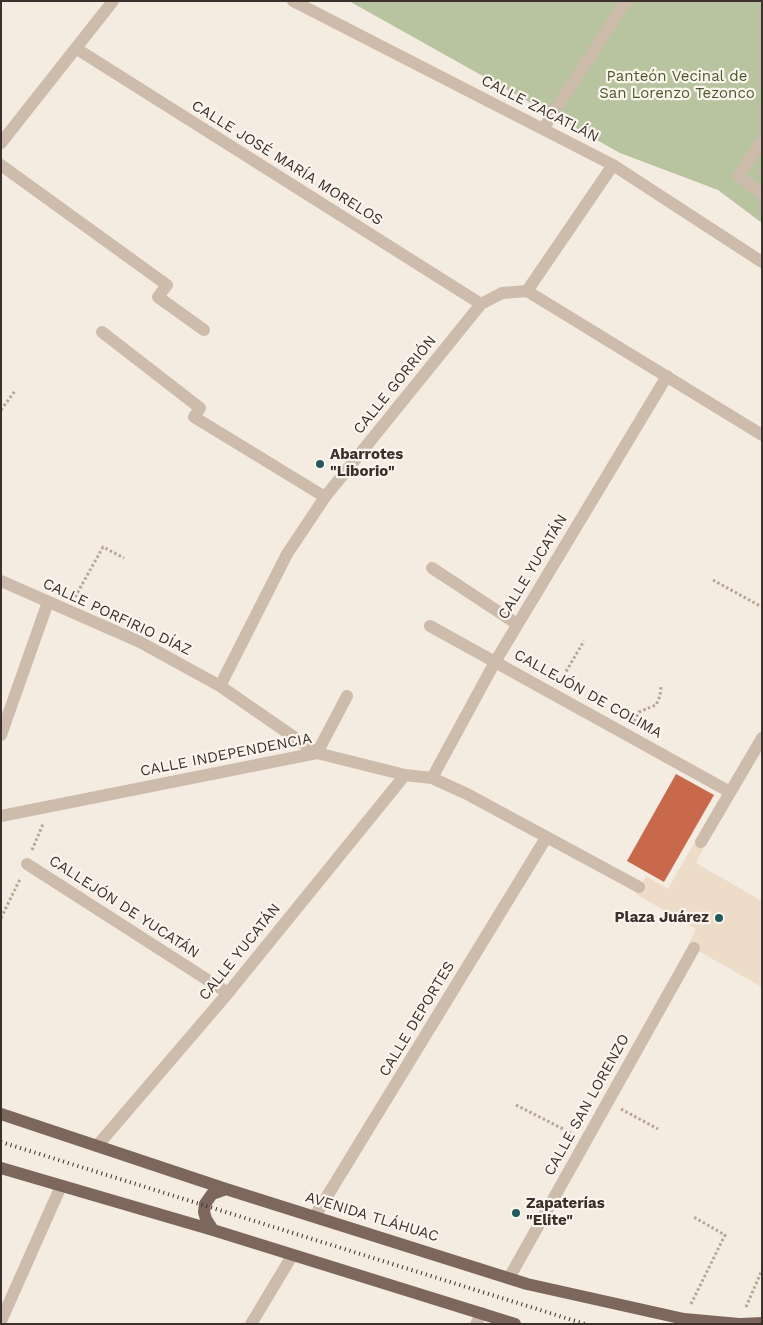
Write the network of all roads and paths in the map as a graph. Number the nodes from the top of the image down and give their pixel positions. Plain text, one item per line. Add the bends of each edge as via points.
1 (113, 1) edge
2 (293, 1) edge
3 (626, 1) edge
4 (77, 49) junction
5 (543, 129) junction
6 (762, 140) edge
7 (1, 143) edge
8 (1, 165) edge
9 (613, 165) junction
10 (762, 194) edge
11 (762, 262) edge
12 (527, 291) junction
13 (481, 304) junction
14 (204, 330) dead end
15 (102, 332) dead end
16 (667, 376) junction
17 (15, 391) dead end
18 (1, 410) edge
19 (762, 436) edge
20 (325, 497) junction
21 (124, 558) dead end
22 (432, 568) dead end
23 (1, 580) edge
24 (713, 580) dead end
25 (48, 602) junction
26 (762, 607) edge
27 (68, 611) junction
28 (518, 624) junction
29 (430, 626) dead end
30 (584, 641) dead end
31 (495, 662) junction
32 (220, 686) junction
33 (661, 687) dead end
34 (553, 694) junction
35 (347, 696) dead end
36 (627, 734) junction
37 (1, 735) edge
38 (762, 738) edge
39 (317, 752) junction
40 (405, 775) junction
41 (432, 778) junction
42 (730, 792) junction
43 (49, 807) junction
44 (1, 816) edge
45 (546, 838) junction
46 (701, 842) dead end
47 (26, 867) junction
48 (639, 887) dead end
49 (1, 918) edge
50 (694, 948) dead end
51 (228, 993) junction
52 (608, 1102) junction
53 (516, 1105) dead end
54 (1, 1114) edge
55 (658, 1128) dead end
56 (586, 1141) junction
57 (97, 1146) junction
58 (1, 1168) edge
59 (61, 1186) junction
60 (226, 1189) junction
61 (315, 1216) junction
62 (692, 1216) dead end
63 (213, 1230) junction
64 (292, 1256) junction
65 (762, 1270) edge
66 (509, 1278) junction
67 (479, 1318) edge
68 (684, 1318) junction
69 (1, 1321) edge
70 (741, 1321) edge
71 (762, 1323) edge
72 (252, 1324) edge
73 (516, 1324) edge

1 - 4 street
2 - 5 street, CALLE ZACATLÁN
3 - 5 street
4 - 7 street
4 - 13 street, CALLE JOSÉ MARÍA MORELOS
5 - 9 street, CALLE ZACATLÁN
6 - 10 street via 738,176
8 - 14 street via 167,285 158,297
9 - 11 street, CALLE ZACATLÁN
9 - 12 street
12 - 13 street, CALLE GORRIÓN via 502,293
12 - 16 street
13 - 20 street, CALLE GORRIÓN
15 - 20 street via 200,408 194,417
16 - 19 street
16 - 28 street, CALLE YUCATÁN
17 - 18 path
20 - 32 street, CALLE GORRIÓN via 287,554
21 - 27 path via 103,547
22 - 28 street
23 - 25 street, CALLE PORFIRIO DÍAZ
24 - 26 path
25 - 27 street, CALLE PORFIRIO DÍAZ
25 - 37 street
27 - 32 street, CALLE PORFIRIO DÍAZ via 140,642
28 - 31 street, CALLE YUCATÁN
29 - 31 street, CALLEJÓN DE COLIMA
30 - 34 path
31 - 34 street, CALLEJÓN DE COLIMA
31 - 41 street, CALLE YUCATÁN
32 - 39 street, CALLE PORFIRIO DÍAZ
33 - 36 path via 656,705 639,712
34 - 36 street, CALLEJÓN DE COLIMA
35 - 39 street
36 - 42 street, CALLEJÓN DE COLIMA
38 - 42 street
39 - 40 street, CALLE INDEPENDENCIA
39 - 43 street, CALLE INDEPENDENCIA
40 - 41 street, CALLE INDEPENDENCIA
40 - 51 street, CALLE YUCATÁN
41 - 45 street, CALLE INDEPENDENCIA
42 - 46 street
43 - 44 street, CALLE INDEPENDENCIA
43 - 47 path, CALLEJÓN DE YUCATÁN
45 - 48 street, CALLE INDEPENDENCIA
45 - 61 street, CALLE DEPORTES
47 - 49 path
47 - 51 street, CALLEJÓN DE YUCATÁN
50 - 52 street, CALLE SAN LORENZO
51 - 57 street, CALLE YUCATÁN
52 - 55 path
52 - 56 street, CALLE SAN LORENZO
53 - 56 path
54 - 57 main road, AVENIDA TLÁHUAC
56 - 66 street, CALLE SAN LORENZO
57 - 60 main road, AVENIDA TLÁHUAC
58 - 59 main road
59 - 63 main road
59 - 69 street
60 - 61 main road, AVENIDA TLÁHUAC
60 - 63 main road via 212,1194 205,1204 206,1220
61 - 66 main road, AVENIDA TLÁHUAC
62 - 68 path via 725,1235
63 - 64 main road
64 - 67 main road
64 - 72 street
65 - 70 path
66 - 68 main road, AVENIDA TLÁHUAC
67 - 73 main road
68 - 70 main road, AVENIDA TLÁHUAC
70 - 71 main road, AVENIDA TLÁHUAC

